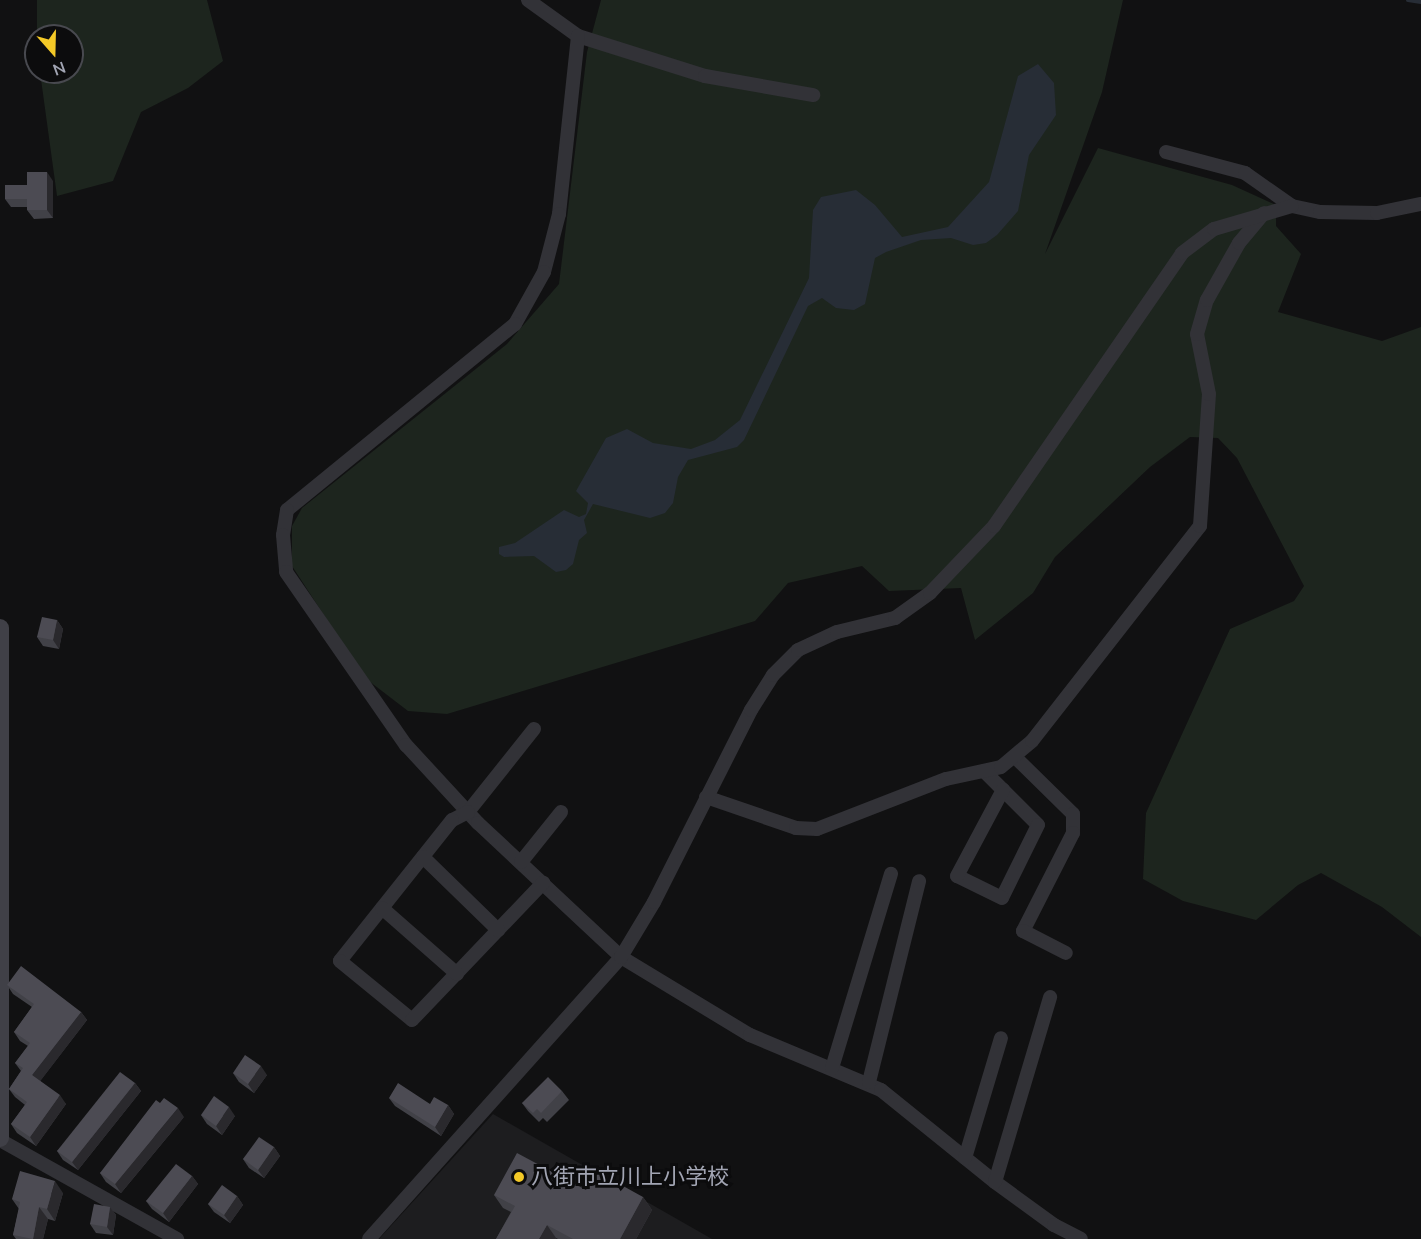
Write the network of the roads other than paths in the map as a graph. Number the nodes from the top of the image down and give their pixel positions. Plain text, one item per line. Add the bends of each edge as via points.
1 (528, 0) edge
2 (578, 36) junction
3 (813, 95) dead end
4 (1166, 152) dead end
5 (1421, 204) edge
6 (1292, 206) junction
7 (1265, 211) junction
8 (0, 628) edge
9 (534, 729) dead end
10 (1016, 758) junction
11 (984, 771) junction
12 (1003, 790) junction
13 (706, 797) junction
14 (468, 812) junction
15 (561, 812) dead end
16 (423, 857) junction
17 (521, 862) junction
18 (891, 874) dead end
19 (919, 881) dead end
20 (543, 883) junction
21 (382, 908) junction
22 (498, 930) junction
23 (1066, 953) dead end
24 (621, 957) junction
25 (457, 974) junction
26 (1050, 997) dead end
27 (1000, 1038) dead end
28 (832, 1068) junction
29 (868, 1082) junction
30 (0, 1139) edge
31 (965, 1158) junction
32 (995, 1182) junction
33 (177, 1239) edge
34 (369, 1239) edge
35 (1081, 1239) edge

1 - 2 street
2 - 3 street via 705,76
2 - 14 street via 559,214 544,272 515,324 314,485 287,510 283,535 286,572 323,629 406,745
4 - 6 street via 1245,173
5 - 6 street via 1377,213 1320,212
6 - 7 street
7 - 10 street via 1239,243 1207,300 1197,334 1209,394 1200,526
7 - 13 street via 1214,229 1182,254 994,526 930,593 895,618 837,632 798,650 773,675
8 - 30 street
9 - 14 street
10 - 11 street
10 - 23 street via 1073,814 1073,833 1023,931
11 - 12 street
11 - 13 street via 946,779 817,829 796,828
12 - 12 street via 1038,825 1002,898 957,876
13 - 24 street via 654,902
14 - 16 street via 452,820
14 - 17 street
15 - 17 street
16 - 21 street
16 - 22 street
17 - 20 street
18 - 28 street
19 - 29 street
20 - 22 street
20 - 24 street
21 - 25 street
21 - 25 street via 340,961 412,1020
22 - 25 street
24 - 28 street via 750,1035
24 - 34 street
26 - 32 street
27 - 31 street
28 - 29 street
29 - 31 street
30 - 33 street
31 - 32 street
32 - 35 street via 1054,1225

